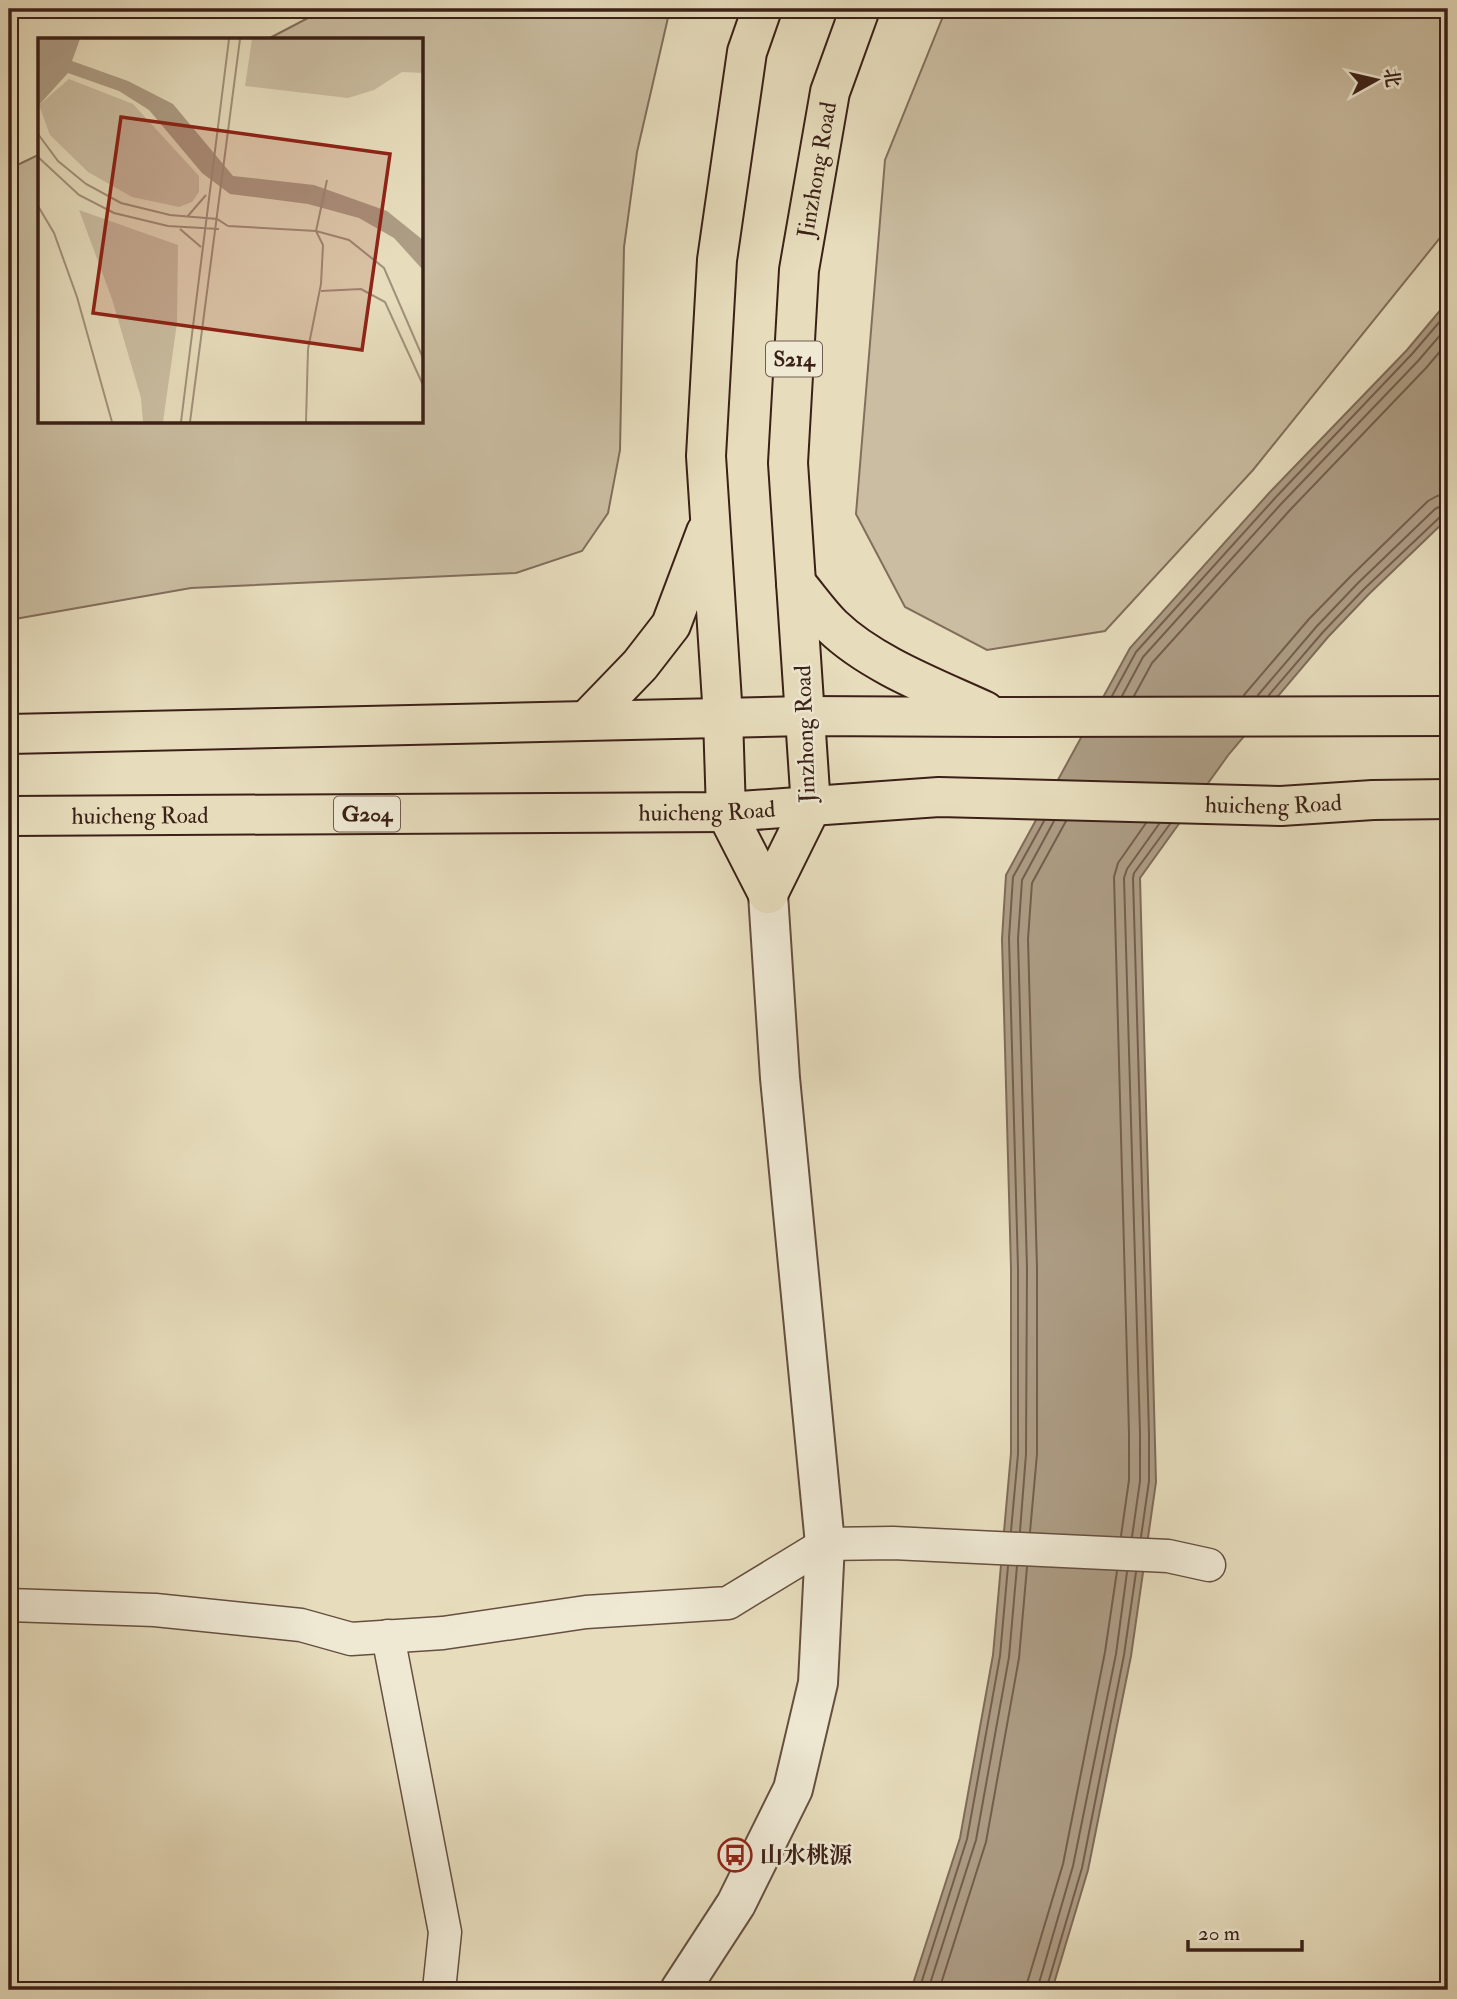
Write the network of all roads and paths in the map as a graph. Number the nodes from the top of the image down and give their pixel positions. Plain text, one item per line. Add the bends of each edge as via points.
1 (762, 9) edge
2 (860, 9) edge
3 (710, 520) junction
4 (796, 583) junction
5 (806, 716) junction
6 (1448, 716) edge
7 (723, 717) junction
8 (999, 717) junction
9 (587, 720) junction
10 (9, 734) edge
11 (1448, 799) edge
12 (811, 807) junction
13 (726, 812) junction
14 (9, 816) edge
15 (768, 894) junction
16 (825, 1544) junction
17 (1209, 1565) dead end
18 (9, 1605) edge
19 (388, 1636) junction
20 (439, 1990) edge
21 (680, 1990) edge

1 - 3 main road via 747,52 717,260 706,456
2 - 4 main road, Jinzhong Road / S214 via 830,92 799,270 788,463
3 - 7 main road
3 - 9 main road via 671,625
4 - 5 main road, Jinzhong Road / S214
4 - 8 main road via 831,625 861,649
5 - 7 main road
5 - 8 main road
5 - 12 main road, Jinzhong Road / S214
6 - 8 main road
7 - 9 main road
7 - 13 main road
9 - 10 main road
11 - 12 main road, huicheng Road / G204 via 1282,806 939,797
12 - 13 main road, huicheng Road / G204
12 - 15 main road, Jinzhong Road / S214
13 - 14 main road, huicheng Road / G204
13 - 15 main road
15 - 16 street via 780,1078
16 - 17 street via 1168,1556
16 - 19 street via 728,1603 586,1612 443,1633
16 - 21 street via 818,1683 793,1789 736,1904
18 - 19 street via 155,1610 301,1625 351,1639
19 - 20 street via 445,1932

